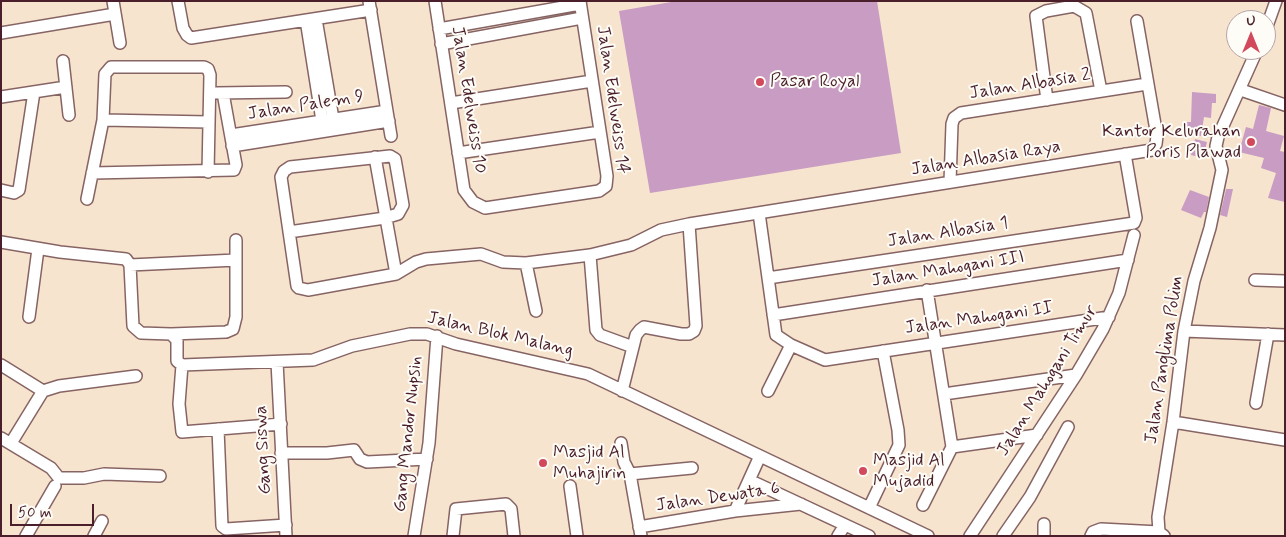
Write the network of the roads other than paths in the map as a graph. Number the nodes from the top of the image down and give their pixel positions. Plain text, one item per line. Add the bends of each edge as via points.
1 (113, 1) edge
2 (178, 1) edge
3 (434, 1) edge
4 (580, 3) edge
5 (566, 4) edge
6 (370, 6) edge
7 (115, 14) junction
8 (582, 18) junction
9 (311, 19) junction
10 (569, 21) junction
11 (1138, 21) dead end
12 (439, 29) junction
13 (1, 33) edge
14 (120, 43) dead end
15 (441, 44) junction
16 (1253, 60) edge
17 (63, 61) dead end
18 (592, 81) junction
19 (1147, 84) junction
20 (66, 86) junction
21 (1241, 90) junction
22 (1101, 91) junction
23 (34, 92) junction
24 (286, 92) dead end
25 (210, 93) junction
26 (223, 93) junction
27 (1, 97) edge
28 (1047, 100) junction
29 (450, 103) junction
30 (1285, 104) edge
31 (69, 114) dead end
32 (388, 116) junction
33 (103, 120) junction
34 (327, 120) junction
35 (209, 122) junction
36 (600, 132) junction
37 (391, 136) dead end
38 (232, 141) junction
39 (458, 154) junction
40 (1125, 154) junction
41 (376, 157) junction
42 (208, 172) junction
43 (92, 173) junction
44 (950, 182) junction
45 (1, 190) edge
46 (87, 199) dead end
47 (473, 202) joint
48 (759, 213) junction
49 (385, 218) junction
50 (689, 224) junction
51 (290, 232) junction
52 (1134, 235) dead end
53 (236, 240) dead end
54 (1, 242) edge
55 (38, 249) junction
56 (590, 255) junction
57 (236, 260) junction
58 (1128, 260) junction
59 (526, 263) junction
60 (130, 265) junction
61 (396, 274) junction
62 (768, 278) junction
63 (1255, 280) dead end
64 (1285, 281) edge
65 (927, 290) junction
66 (536, 311) dead end
67 (773, 315) junction
68 (30, 317) dead end
69 (1109, 317) junction
70 (1184, 331) junction
71 (171, 334) junction
72 (1268, 334) junction
73 (1285, 335) edge
74 (437, 336) junction
75 (935, 342) junction
76 (787, 343) junction
77 (633, 347) junction
78 (883, 351) junction
79 (278, 362) junction
80 (182, 364) junction
81 (1, 366) edge
82 (1076, 375) junction
83 (136, 376) dead end
84 (43, 390) junction
85 (622, 391) junction
86 (768, 392) dead end
87 (944, 394) junction
88 (1256, 403) dead end
89 (1173, 422) junction
90 (281, 424) junction
91 (1068, 427) dead end
92 (218, 430) junction
93 (1037, 435) junction
94 (1285, 440) edge
95 (6, 441) edge
96 (621, 442) dead end
97 (952, 447) junction
98 (281, 453) junction
99 (760, 456) junction
100 (427, 459) junction
101 (692, 468) dead end
102 (630, 474) junction
103 (160, 476) dead end
104 (749, 480) junction
105 (55, 486) dead end
106 (570, 486) dead end
107 (801, 504) junction
108 (923, 505) dead end
109 (869, 508) junction
110 (735, 511) junction
111 (102, 521) dead end
112 (845, 525) junction
113 (286, 530) edge
114 (640, 531) edge
115 (1161, 534) edge
116 (26, 536) edge
117 (94, 536) edge
118 (414, 536) edge
119 (453, 536) edge
120 (514, 536) edge
121 (577, 536) edge
122 (838, 536) edge
123 (869, 536) edge
124 (928, 536) edge
125 (970, 536) edge
126 (1002, 536) edge
127 (1090, 536) edge

1 - 7 street
2 - 9 street via 183,28 186,36 191,38
3 - 12 street, Jalan Edelweiss 10
4 - 5 street
4 - 8 street, Jalan Edelweiss 14
5 - 10 street
5 - 12 street
6 - 9 street
6 - 32 street
7 - 13 street
7 - 14 street
8 - 10 street
8 - 18 street, Jalan Edelweiss 14
9 - 34 street
10 - 15 street
11 - 19 street, Jalan Albasia Raya
12 - 15 street, Jalan Edelweiss 10
15 - 29 street, Jalan Edelweiss 10
16 - 21 street, Jalan Panglima Polim
17 - 20 street
18 - 29 street
18 - 36 street, Jalan Edelweiss 14
19 - 22 street, Jalan Albasia 2
19 - 40 street, Jalan Albasia Raya via 1156,144 1152,150
20 - 23 street
20 - 31 street
21 - 30 street
21 - 70 street, Jalan Panglima Polim via 1218,137 1216,146 1222,170
22 - 28 street, Jalan Albasia 2
22 - 28 street via 1086,13 1074,6 1036,16
23 - 27 street
23 - 45 street via 19,190
24 - 26 street
25 - 26 street
25 - 33 street via 208,69 204,67 111,67 105,74
25 - 35 street
26 - 38 street
28 - 44 street, Jalan Albasia 2 via 961,113 954,118
29 - 39 street, Jalan Edelweiss 10
32 - 34 street, Jalan Palem 9
32 - 37 street
32 - 38 street, Jalan Palem 9
33 - 35 street
33 - 43 street
34 - 38 street, Jalan Palem 9
35 - 42 street
36 - 39 street
36 - 47 street, Jalan Edelweiss 14 via 607,176 606,186 599,191 485,208
38 - 42 street via 234,170
39 - 47 street, Jalan Edelweiss 10 via 464,190
40 - 44 street, Jalan Albasia Raya
40 - 62 street, Jalan Albasia 1 via 1136,218 1134,223
41 - 49 street
41 - 49 street via 395,159 403,205 398,214
41 - 51 street, Jalan Albasia Raya via 284,171 281,177
42 - 43 street
43 - 46 street
44 - 48 street, Jalan Albasia Raya
48 - 50 street, Jalan Albasia Raya
48 - 62 street
49 - 51 street
49 - 61 street
50 - 56 street, Jalan Albasia Raya via 661,230 631,245
50 - 77 street via 694,331 681,334 644,328 636,335
51 - 61 street, Jalan Albasia Raya via 297,286 302,290
52 - 58 street, Jalan Mahogani Timur
53 - 57 street
54 - 55 street
55 - 60 street via 119,258
55 - 68 street
56 - 59 street, Jalan Albasia Raya
56 - 77 street via 596,330 600,335
57 - 60 street
57 - 71 street via 233,329
58 - 65 street, Jalan Mahogani III
58 - 69 street, Jalan Mahogani Timur
59 - 61 street, Jalan Albasia Raya via 504,262 481,254 426,260
59 - 66 street
60 - 71 street via 133,326 141,333
62 - 67 street
63 - 64 street
65 - 67 street, Jalan Mahogani III
65 - 75 street
67 - 76 street via 775,333
69 - 75 street, Jalan Mahogani II
69 - 82 street, Jalan Mahogani Timur
70 - 72 street
70 - 89 street, Jalan Panglima Polim
71 - 80 street via 177,340 177,358
72 - 73 street
72 - 88 street
74 - 79 street, Jalan Blok Malang via 410,334 340,349 313,360
74 - 85 street, Jalan Blok Malang via 456,344 572,368
74 - 100 street, Gang Mandor Nupsin
75 - 78 street, Jalan Mahogani II
75 - 87 street
76 - 78 street, Jalan Mahogani II via 830,361
76 - 86 street
77 - 85 street
78 - 109 street via 898,445
79 - 80 street, Jalan Blok Malang
79 - 90 street, Gang Siswa
80 - 92 street via 179,404 182,432
81 - 84 street
82 - 87 street
82 - 93 street, Jalan Mahogani Timur
83 - 84 street
84 - 95 street
85 - 99 street, Jalan Blok Malang
87 - 97 street
89 - 94 street
89 - 115 street, Jalan Panglima Polim via 1158,517
90 - 92 street
90 - 98 street, Gang Siswa
91 - 126 street via 1030,497
92 - 113 street via 222,526 226,529
93 - 97 street
93 - 125 street, Jalan Mahogani Timur
95 - 103 street via 51,468 59,478 104,474
96 - 102 street via 624,462
97 - 108 street
98 - 100 street via 354,450 360,460 367,462
98 - 113 street, Gang Siswa
99 - 104 street
99 - 109 street, Jalan Blok Malang
100 - 118 street, Gang Mandor Nupsin
101 - 102 street
102 - 114 street
104 - 107 street
104 - 110 street
105 - 116 street
106 - 121 street
107 - 110 street, Jalan Dewata 6
107 - 112 street
109 - 124 street, Jalan Blok Malang
110 - 114 street, Jalan Dewata 6
111 - 117 street
112 - 122 street
112 - 123 street
115 - 127 street via 1101,529
119 - 120 street via 456,509 506,504 511,509

